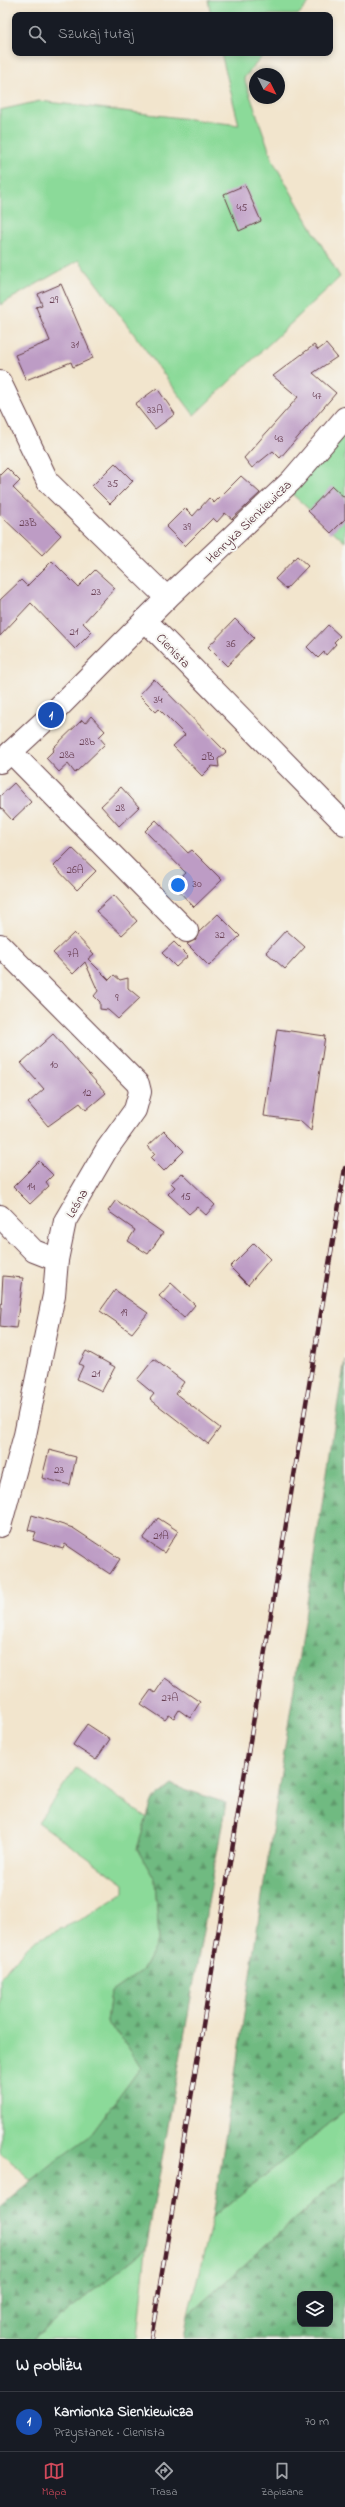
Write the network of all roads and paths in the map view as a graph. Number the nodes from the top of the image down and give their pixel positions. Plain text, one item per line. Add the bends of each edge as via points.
1 (0, 382) edge
2 (345, 418) edge
3 (167, 598) junction
4 (146, 620) junction
5 (5, 757) edge
6 (345, 824) edge
7 (187, 931) dead end
8 (0, 945) edge
9 (0, 1216) edge
10 (56, 1260) junction
11 (0, 1526) edge

1 - 3 street via 48,482
2 - 3 street, Henryka Sienkiewicza via 291,481
3 - 4 street, Henryka Sienkiewicza
4 - 5 street
4 - 6 street, Cienista
5 - 7 street
8 - 10 street, Leśna via 138,1084 140,1092 135,1110 107,1149 65,1222
9 - 10 street via 34,1251
10 - 11 street, Leśna via 54,1295 28,1420

